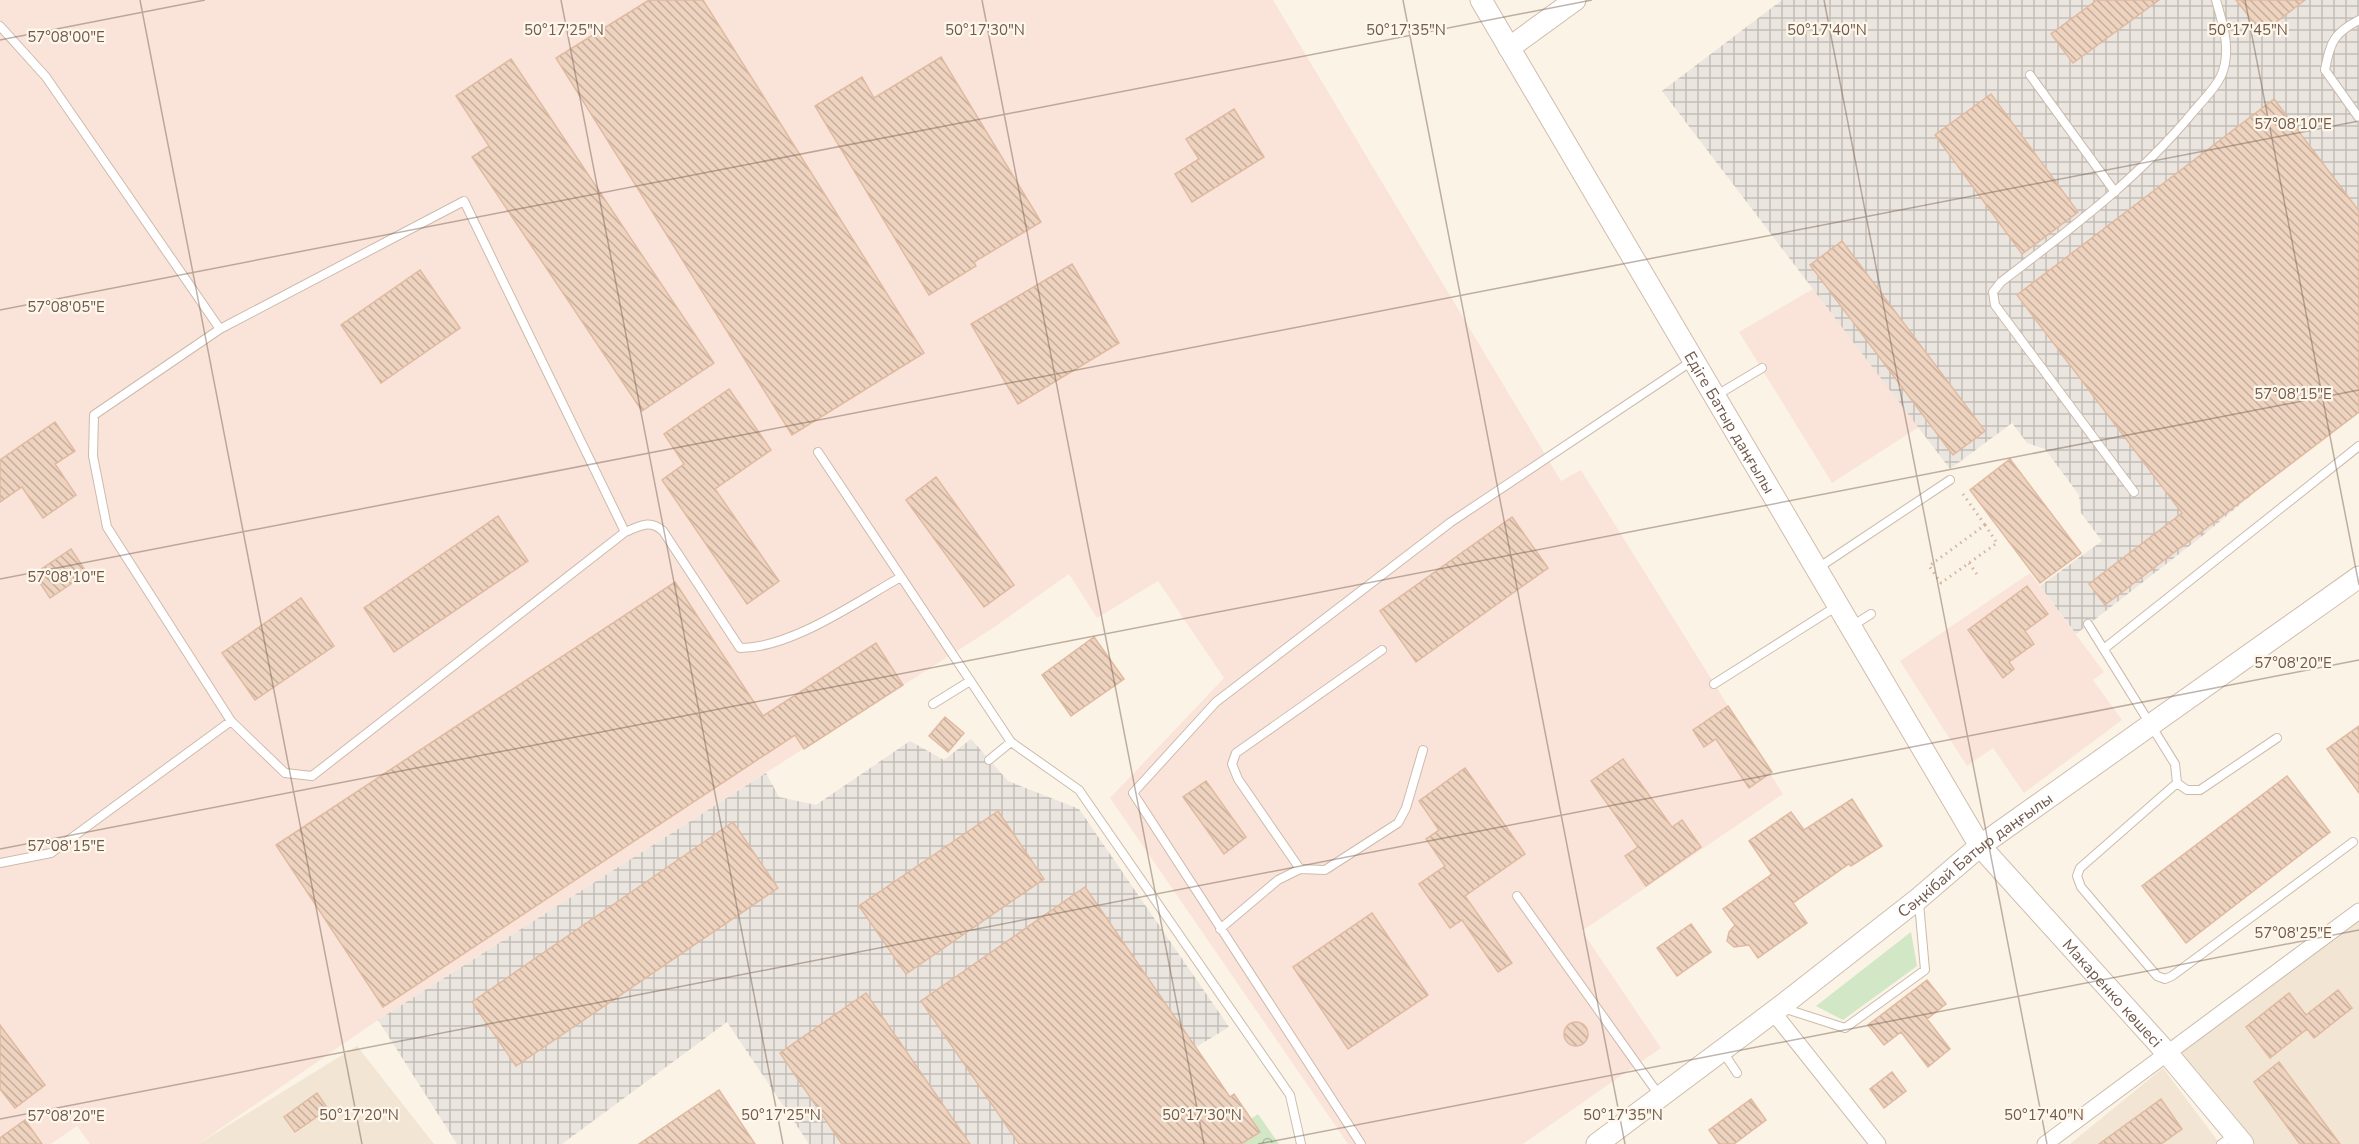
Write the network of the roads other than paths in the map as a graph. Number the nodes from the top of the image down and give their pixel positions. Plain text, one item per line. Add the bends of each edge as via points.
1 (1481, 0) edge
2 (1575, 0) edge
3 (2216, 0) edge
4 (2359, 20) edge
5 (0, 26) edge
6 (1509, 48) junction
7 (2030, 75) dead end
8 (2359, 118) edge
9 (2115, 192) junction
10 (220, 329) junction
11 (1694, 360) junction
12 (1762, 368) dead end
13 (1715, 396) junction
14 (2359, 446) edge
15 (818, 452) dead end
16 (1950, 480) dead end
17 (2134, 492) dead end
18 (625, 532) junction
19 (1817, 569) junction
20 (901, 577) junction
21 (2359, 577) edge
22 (1838, 605) junction
23 (1871, 614) dead end
24 (2088, 624) dead end
25 (1851, 626) junction
26 (2105, 648) junction
27 (1382, 650) dead end
28 (970, 681) junction
29 (1714, 684) dead end
30 (933, 704) dead end
31 (231, 721) junction
32 (2153, 723) junction
33 (2277, 738) dead end
34 (1011, 742) junction
35 (1423, 750) dead end
36 (989, 760) dead end
37 (2177, 783) junction
38 (2353, 842) dead end
39 (1980, 846) junction
40 (0, 863) edge
41 (1300, 868) junction
42 (1517, 896) dead end
43 (1918, 899) junction
44 (2359, 911) edge
45 (1220, 928) junction
46 (1777, 1009) junction
47 (1722, 1050) junction
48 (2167, 1053) junction
49 (1737, 1073) dead end
50 (1660, 1096) junction
51 (2233, 1141) edge
52 (1301, 1144) edge
53 (1361, 1144) edge
54 (1597, 1144) edge
55 (1878, 1144) edge
56 (2045, 1144) edge

1 - 6 main road, Едіге Батыр даңғылы
2 - 6 main road
3 - 9 lane via 2226,44 2221,77 2176,132
4 - 8 lane via 2337,33 2328,51 2325,70
5 - 10 lane via 46,77
6 - 11 main road, Едіге Батыр даңғылы
7 - 9 lane
9 - 17 lane via 2001,282 1993,298 2041,370
10 - 18 lane via 464,201
10 - 31 lane via 94,415 93,456 107,527
11 - 13 main road, Едіге Батыр даңғылы
11 - 45 lane via 1451,522 1226,694 1133,793
12 - 13 lane
13 - 19 main road, Едіге Батыр даңғылы
14 - 26 lane
15 - 20 lane
16 - 19 lane
18 - 20 lane via 648,523 663,531 740,648 805,631
18 - 31 lane via 312,776 285,772
19 - 22 main road, Едіге Батыр даңғылы
20 - 28 lane
21 - 32 main road, Сәңкібай Батыр даңғылы
22 - 25 main road, Едіге Батыр даңғылы
22 - 29 lane
23 - 25 lane
24 - 26 lane
25 - 39 main road, Едіге Батыр даңғылы
26 - 32 lane
27 - 41 lane via 1236,753 1232,764 1238,779
28 - 30 lane
28 - 34 lane
31 - 40 lane via 51,853
32 - 37 lane via 2175,764
32 - 39 main road, Сәңкібай Батыр даңғылы
33 - 37 lane via 2200,790 2187,790
34 - 36 lane
34 - 52 lane via 1079,790 1290,1095
35 - 41 lane via 1398,823 1325,870
37 - 38 lane via 2080,868 2078,876 2081,886 2157,976 2165,979
39 - 43 main road, Сәңкібай Батыр даңғылы
39 - 48 main road, Макаренко көшесі
41 - 45 lane via 1269,887
42 - 50 lane
43 - 46 main road, Сәңкібай Батыр даңғылы
43 - 46 lane via 1925,970 1845,1028
44 - 48 street
45 - 53 lane
46 - 47 main road, Сәңкібай Батыр даңғылы
46 - 55 street
47 - 49 lane
47 - 50 main road, Сәңкібай Батыр даңғылы
48 - 51 main road, Макаренко көшесі
48 - 56 street
50 - 54 main road, Сәңкібай Батыр даңғылы

